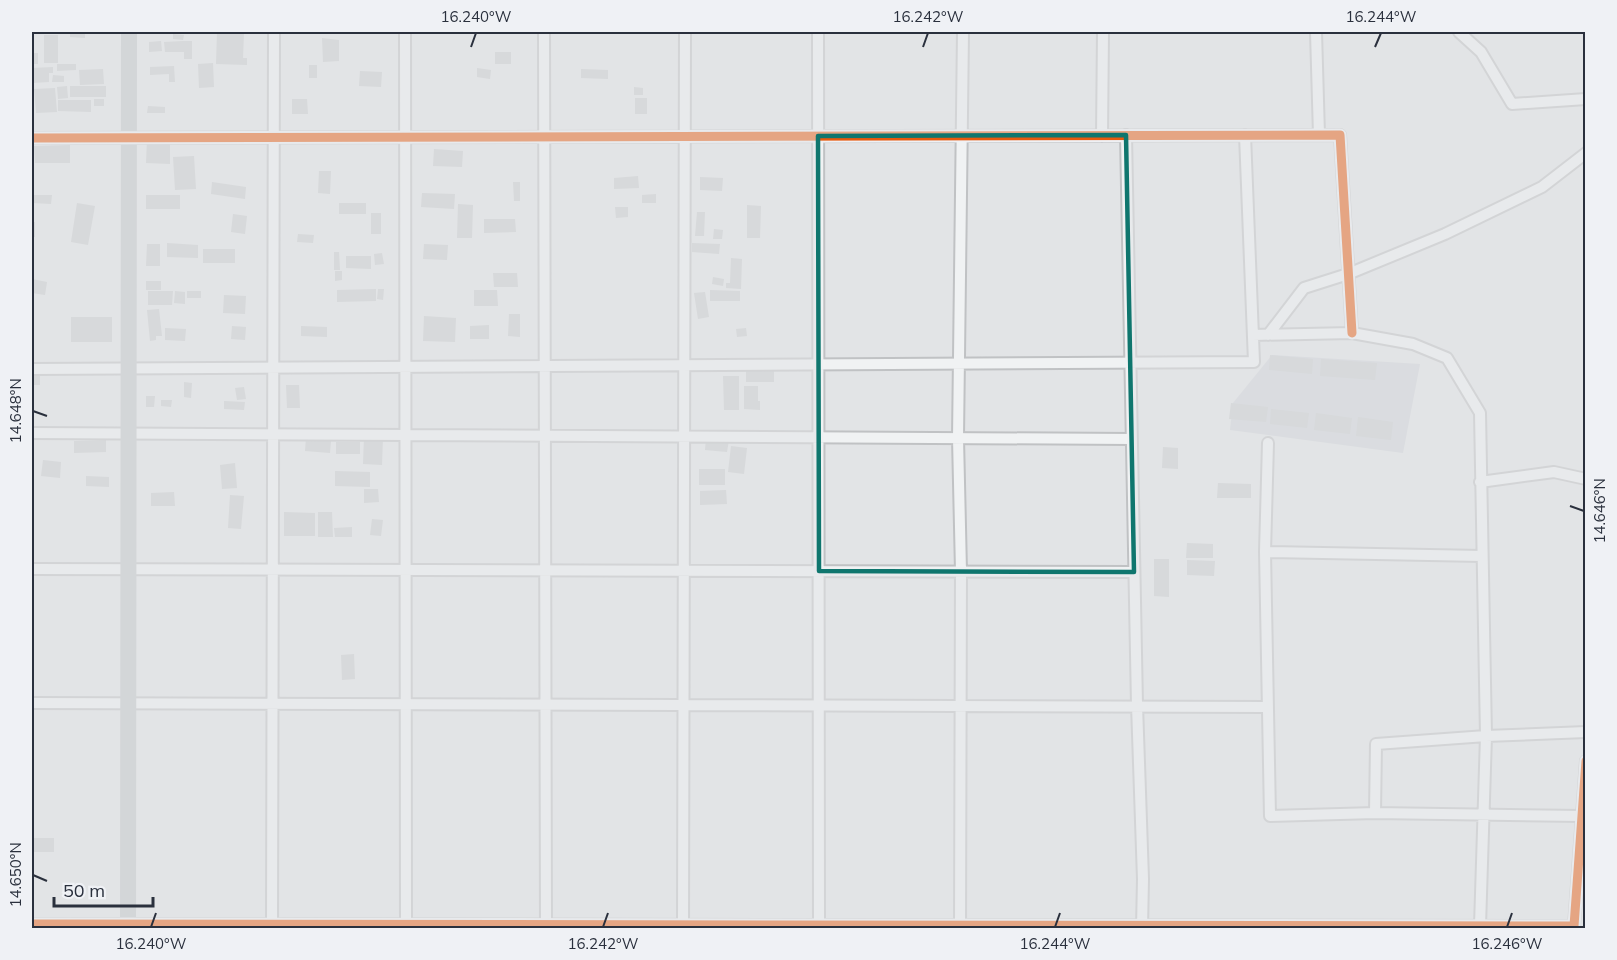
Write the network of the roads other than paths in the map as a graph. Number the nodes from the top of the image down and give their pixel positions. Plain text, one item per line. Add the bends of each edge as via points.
1 (129, 32) edge
2 (274, 32) edge
3 (405, 32) edge
4 (544, 32) edge
5 (685, 32) edge
6 (818, 32) edge
7 (963, 32) edge
8 (1103, 32) edge
9 (1316, 32) edge
10 (1459, 32) edge
11 (1586, 99) edge
12 (1102, 135) junction
13 (1126, 135) junction
14 (1245, 135) junction
15 (1318, 135) junction
16 (819, 136) junction
17 (963, 136) junction
18 (405, 137) junction
19 (544, 137) junction
20 (684, 137) junction
21 (32, 138) edge
22 (129, 138) junction
23 (273, 138) junction
24 (1586, 153) edge
25 (1348, 274) junction
26 (1352, 333) junction
27 (1253, 335) junction
28 (1268, 335) junction
29 (1130, 363) junction
30 (960, 364) junction
31 (819, 365) junction
32 (545, 366) junction
33 (684, 366) junction
34 (406, 367) junction
35 (273, 368) junction
36 (32, 369) edge
37 (129, 369) junction
38 (32, 433) edge
39 (129, 434) junction
40 (273, 434) junction
41 (406, 435) junction
42 (545, 436) junction
43 (684, 437) junction
44 (819, 437) junction
45 (958, 438) junction
46 (1132, 439) junction
47 (1268, 443) dead end
48 (1586, 479) edge
49 (1480, 482) junction
50 (1265, 552) junction
51 (1482, 556) junction
52 (32, 569) edge
53 (129, 569) junction
54 (273, 570) junction
55 (406, 570) junction
56 (545, 570) junction
57 (684, 571) junction
58 (819, 571) junction
59 (961, 571) junction
60 (1134, 572) junction
61 (32, 703) edge
62 (128, 703) junction
63 (273, 704) junction
64 (406, 704) junction
65 (545, 704) junction
66 (683, 704) junction
67 (819, 705) junction
68 (961, 705) junction
69 (1137, 705) junction
70 (1266, 707) junction
71 (1586, 732) edge
72 (1486, 736) junction
73 (1586, 761) edge
74 (1375, 813) junction
75 (1484, 815) junction
76 (1582, 816) junction
77 (32, 924) edge
78 (128, 926) edge
79 (1480, 926) junction
80 (272, 927) edge
81 (406, 927) edge
82 (546, 927) edge
83 (683, 927) edge
84 (819, 927) edge
85 (960, 927) edge
86 (1142, 927) edge
87 (1530, 927) edge

1 - 22 street
2 - 23 street
3 - 18 street
4 - 19 street
5 - 20 street
6 - 16 street
7 - 17 street
8 - 12 street
9 - 15 street
10 - 11 street via 1481,52 1512,104
12 - 13 street
12 - 17 street
13 - 14 street
13 - 29 street
14 - 15 street
14 - 27 street
15 - 25 street via 1340,135
16 - 17 street
16 - 20 street
16 - 31 street
17 - 30 street
18 - 19 street
18 - 23 street
18 - 34 street
19 - 20 street
19 - 32 street
20 - 33 street
21 - 22 street
22 - 23 street
22 - 37 street
23 - 35 street
24 - 25 street via 1542,187 1445,234
25 - 26 street
25 - 28 street via 1304,288
26 - 28 street
26 - 49 street via 1413,344 1447,358 1480,413
27 - 28 street
27 - 29 street via 1254,362
29 - 30 street
29 - 46 street
30 - 31 street
30 - 45 street
31 - 33 street
31 - 44 street
32 - 33 street
32 - 34 street
32 - 42 street
33 - 43 street
34 - 35 street
34 - 41 street
35 - 37 street
35 - 40 street
36 - 37 street
37 - 39 street
38 - 39 street
39 - 40 street
39 - 53 street
40 - 41 street
40 - 54 street
41 - 42 street
41 - 55 street
42 - 43 street
42 - 56 street
43 - 44 street
43 - 57 street
44 - 45 street
44 - 58 street
45 - 46 street
45 - 59 street
46 - 60 street
47 - 50 street
48 - 49 street via 1554,472
49 - 51 street
50 - 51 street
50 - 70 street
51 - 72 street
52 - 53 street
53 - 54 street
53 - 62 street
54 - 55 street
54 - 63 street
55 - 56 street
55 - 64 street
56 - 57 street
56 - 65 street
57 - 58 street
57 - 66 street
58 - 59 street
58 - 67 street
59 - 60 street
59 - 68 street
60 - 69 street
61 - 62 street
62 - 63 street
62 - 78 street
63 - 64 street
63 - 80 street
64 - 65 street
64 - 81 street
65 - 66 street
65 - 82 street
66 - 67 street
66 - 83 street
67 - 68 street
67 - 84 street
68 - 69 street
68 - 85 street
69 - 70 street
69 - 86 street
70 - 74 street via 1269,816
71 - 72 street
72 - 74 street via 1376,744
72 - 75 street
73 - 76 street
74 - 75 street
75 - 76 street
75 - 79 street
76 - 87 street via 1574,926
77 - 78 street
78 - 80 street
79 - 86 street
79 - 87 street
80 - 81 street
81 - 82 street
82 - 83 street
83 - 84 street
84 - 85 street
85 - 86 street

